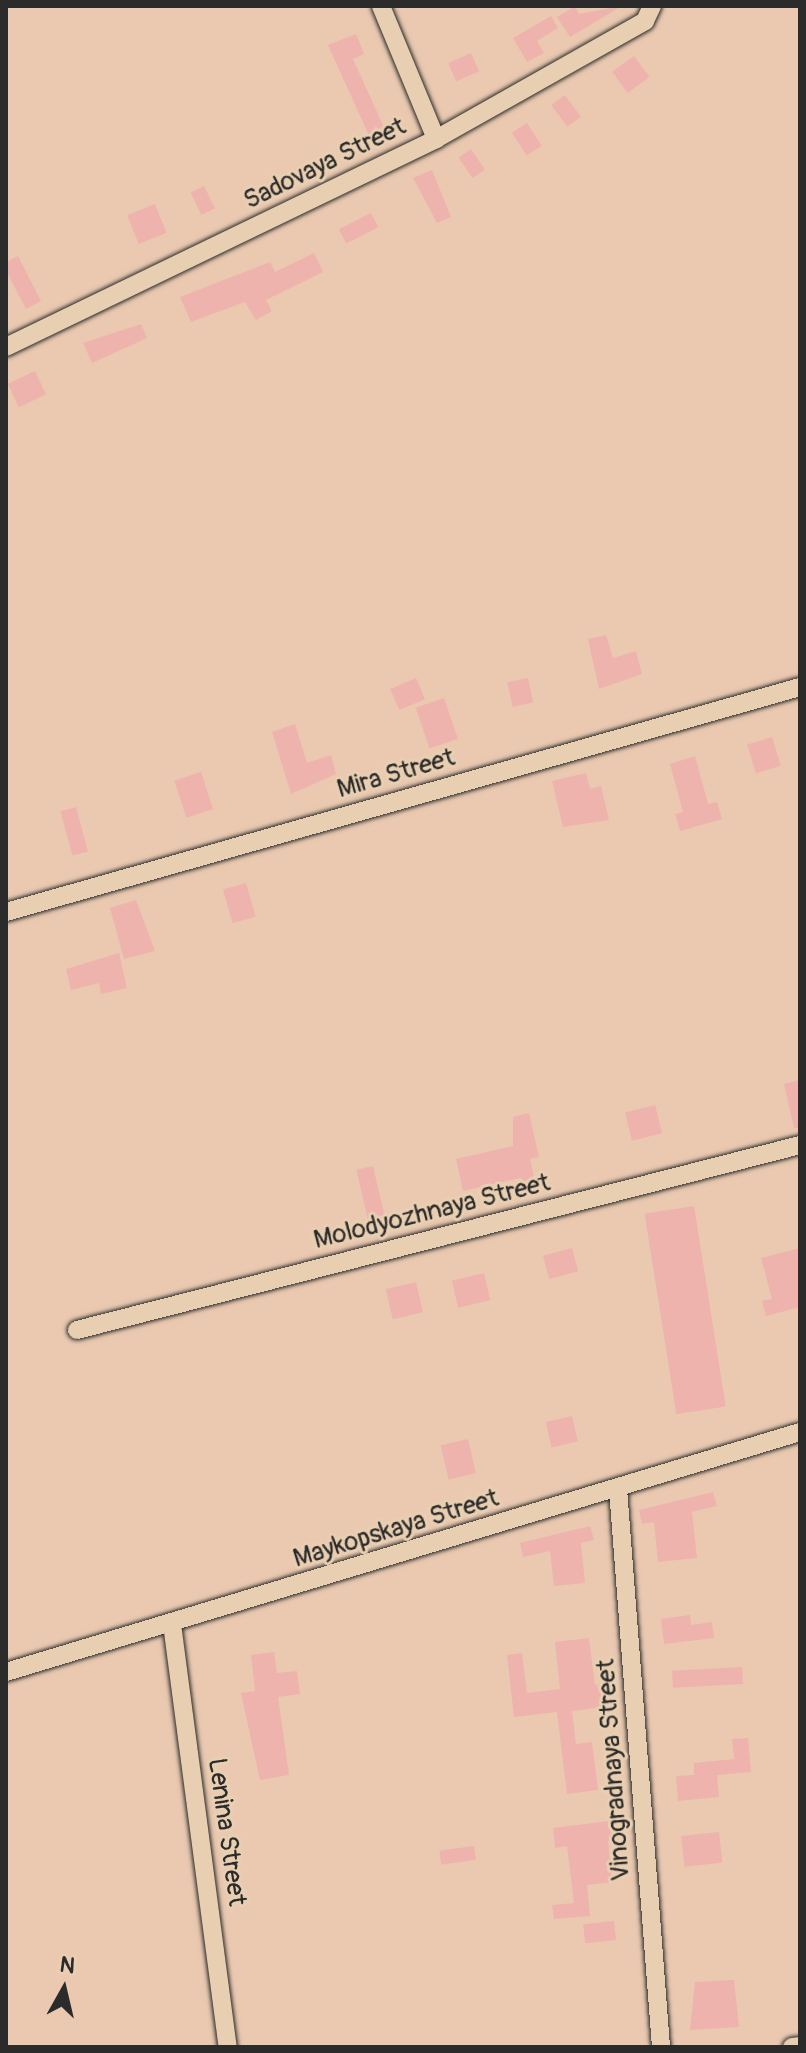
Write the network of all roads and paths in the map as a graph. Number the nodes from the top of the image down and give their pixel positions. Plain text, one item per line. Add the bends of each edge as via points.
1 (381, 6) edge
2 (652, 6) edge
3 (436, 139) junction
4 (6, 347) edge
5 (800, 687) edge
6 (6, 912) edge
7 (800, 1145) edge
8 (77, 1330) dead end
9 (800, 1432) edge
10 (618, 1489) junction
11 (172, 1624) junction
12 (6, 1672) edge
13 (800, 2046) edge
14 (228, 2047) edge
15 (661, 2047) edge
16 (792, 2047) edge

1 - 3 street
2 - 3 street, Sadovaya Street via 645,21
3 - 4 street, Sadovaya Street
5 - 6 street, Mira Street
7 - 8 street, Molodyozhnaya Street
9 - 10 street, Maykopskaya Street
10 - 11 street, Maykopskaya Street
10 - 15 street, Vinogradnaya Street
11 - 12 street, Maykopskaya Street
11 - 14 street, Lenina Street
13 - 16 street

